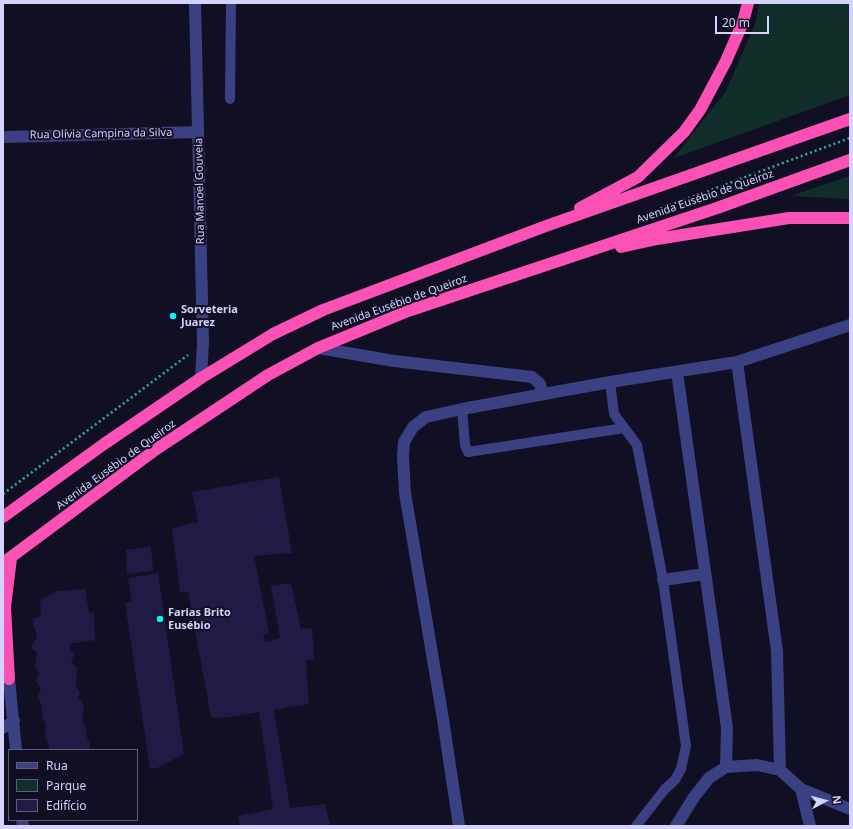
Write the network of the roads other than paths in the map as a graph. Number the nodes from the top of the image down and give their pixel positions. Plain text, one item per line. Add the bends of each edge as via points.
1 (195, 3) edge
2 (231, 3) edge
3 (748, 3) edge
4 (230, 99) dead end
5 (850, 119) edge
6 (198, 132) junction
7 (3, 136) edge
8 (850, 160) edge
9 (850, 218) edge
10 (546, 226) junction
11 (556, 262) junction
12 (850, 325) edge
13 (318, 348) junction
14 (737, 362) junction
15 (676, 372) junction
16 (201, 378) junction
17 (610, 382) junction
18 (542, 394) junction
19 (462, 409) junction
20 (624, 428) junction
21 (3, 516) edge
22 (7, 560) edge
23 (705, 574) junction
24 (663, 580) junction
25 (6, 677) edge
26 (14, 722) junction
27 (3, 728) edge
28 (16, 749) edge
29 (726, 767) junction
30 (780, 770) junction
31 (801, 789) junction
32 (850, 809) edge
33 (459, 826) edge
34 (636, 826) edge
35 (676, 826) edge
36 (810, 826) edge

1 - 6 street, Rua Manoel Gouveia
2 - 4 lane
3 - 10 highway via 743,22 726,61 700,110 684,132 638,177
5 - 10 highway, Avenida Eusébio de Queiroz
6 - 7 street, Rua Olívia Campina da Silva
6 - 16 street, Rua Manoel Gouveia via 204,343
8 - 11 highway, Avenida Eusébio de Queiroz
9 - 11 highway via 789,218 747,224 657,239
10 - 16 highway, Avenida Eusébio de Queiroz via 322,310 273,334
11 - 13 highway, Avenida Eusébio de Queiroz via 408,311
12 - 14 street
13 - 18 street via 394,361 532,377 540,384
13 - 22 highway, Avenida Eusébio de Queiroz via 268,375 155,450
14 - 15 street
14 - 30 street via 777,651
15 - 17 street
15 - 23 street
16 - 21 highway, Avenida Eusébio de Queiroz
17 - 18 street
17 - 20 lane via 614,414
18 - 19 street
19 - 20 lane via 465,445 468,452
19 - 33 street via 426,417 413,427 404,442 403,456 405,493
20 - 24 lane via 637,445
22 - 25 highway
23 - 24 street
23 - 29 street via 726,728
24 - 34 lane via 686,746 675,780 665,788
25 - 26 street
26 - 27 street
26 - 28 street
29 - 30 street via 758,765
29 - 35 street via 709,778
30 - 31 street
31 - 32 street
31 - 36 street

